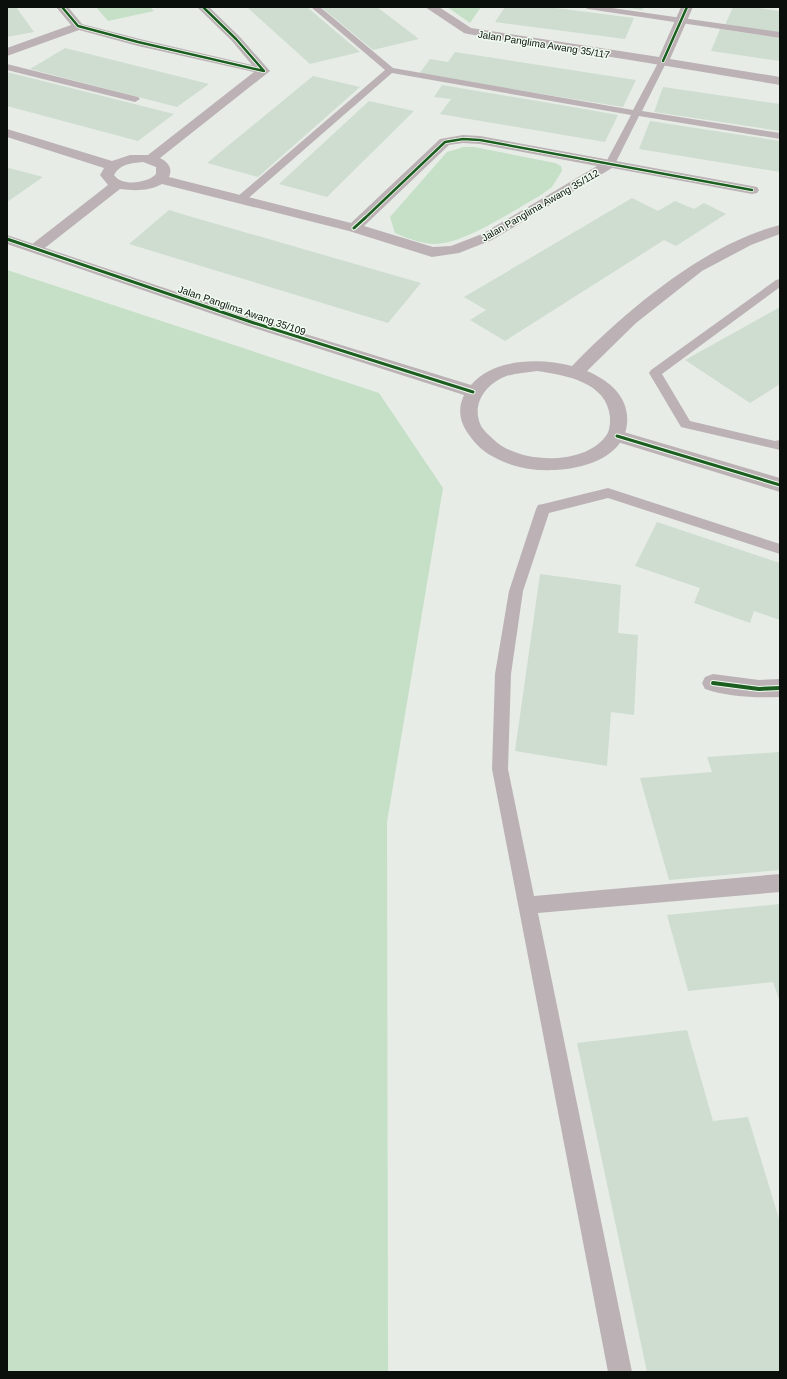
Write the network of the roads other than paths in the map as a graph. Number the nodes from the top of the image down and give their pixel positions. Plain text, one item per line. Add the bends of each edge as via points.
1 (62, 7) edge
2 (221, 7) edge
3 (315, 7) edge
4 (431, 7) edge
5 (588, 7) edge
6 (687, 7) edge
7 (205, 9) edge
8 (680, 20) junction
9 (78, 26) junction
10 (780, 35) edge
11 (232, 46) junction
12 (7, 52) edge
13 (191, 54) junction
14 (663, 61) junction
15 (7, 67) edge
16 (390, 70) junction
17 (264, 71) junction
18 (780, 81) edge
19 (135, 99) dead end
20 (636, 113) junction
21 (7, 133) edge
22 (780, 136) edge
23 (151, 159) junction
24 (610, 164) junction
25 (113, 166) junction
26 (160, 179) junction
27 (117, 185) junction
28 (752, 190) dead end
29 (241, 199) junction
30 (354, 228) junction
31 (780, 229) edge
32 (7, 239) edge
33 (36, 248) junction
34 (780, 282) edge
35 (575, 373) junction
36 (473, 392) junction
37 (617, 436) junction
38 (780, 444) edge
39 (780, 485) edge
40 (780, 549) edge
41 (713, 683) dead end
42 (780, 688) edge
43 (780, 883) edge
44 (527, 905) junction
45 (620, 1372) edge

1 - 9 street
2 - 7 street
3 - 16 lane
4 - 14 street, Jalan Panglima Awang 35/117 via 468,31
5 - 8 lane
6 - 8 street
7 - 11 street
8 - 10 lane
8 - 14 street
9 - 12 street
9 - 13 street
11 - 13 street via 214,54
11 - 17 street
13 - 17 street
14 - 18 street, Jalan Panglima Awang 35/117
14 - 20 lane
15 - 19 lane
16 - 20 lane
16 - 29 lane
17 - 23 street
20 - 22 lane
20 - 24 lane
21 - 25 street
23 - 25 street via 126,160
23 - 26 street via 165,170
24 - 28 street
24 - 30 street, Jalan Panglima Awang 35/112 via 487,237 454,250 432,252
24 - 30 street via 480,140 445,142
25 - 27 street via 107,175
26 - 27 street via 140,186
26 - 29 street, Jalan Panglima Awang 35/112
27 - 33 street
29 - 30 street, Jalan Panglima Awang 35/112
31 - 35 street via 746,242 697,268 630,320
32 - 33 street, Jalan Panglima Awang 35/109
33 - 36 street, Jalan Panglima Awang 35/109 via 254,323
34 - 38 lane via 655,373 686,424 778,446
35 - 36 street via 562,368 537,366 513,369 492,376
35 - 37 street via 604,388 616,403 621,419
36 - 37 street via 469,403 469,419 477,434 492,448 512,458 537,464 563,464 586,460 605,449
37 - 39 street
40 - 44 lane via 608,493 543,509 516,591 503,674 500,769
41 - 42 street via 759,689
43 - 44 lane
44 - 45 lane

